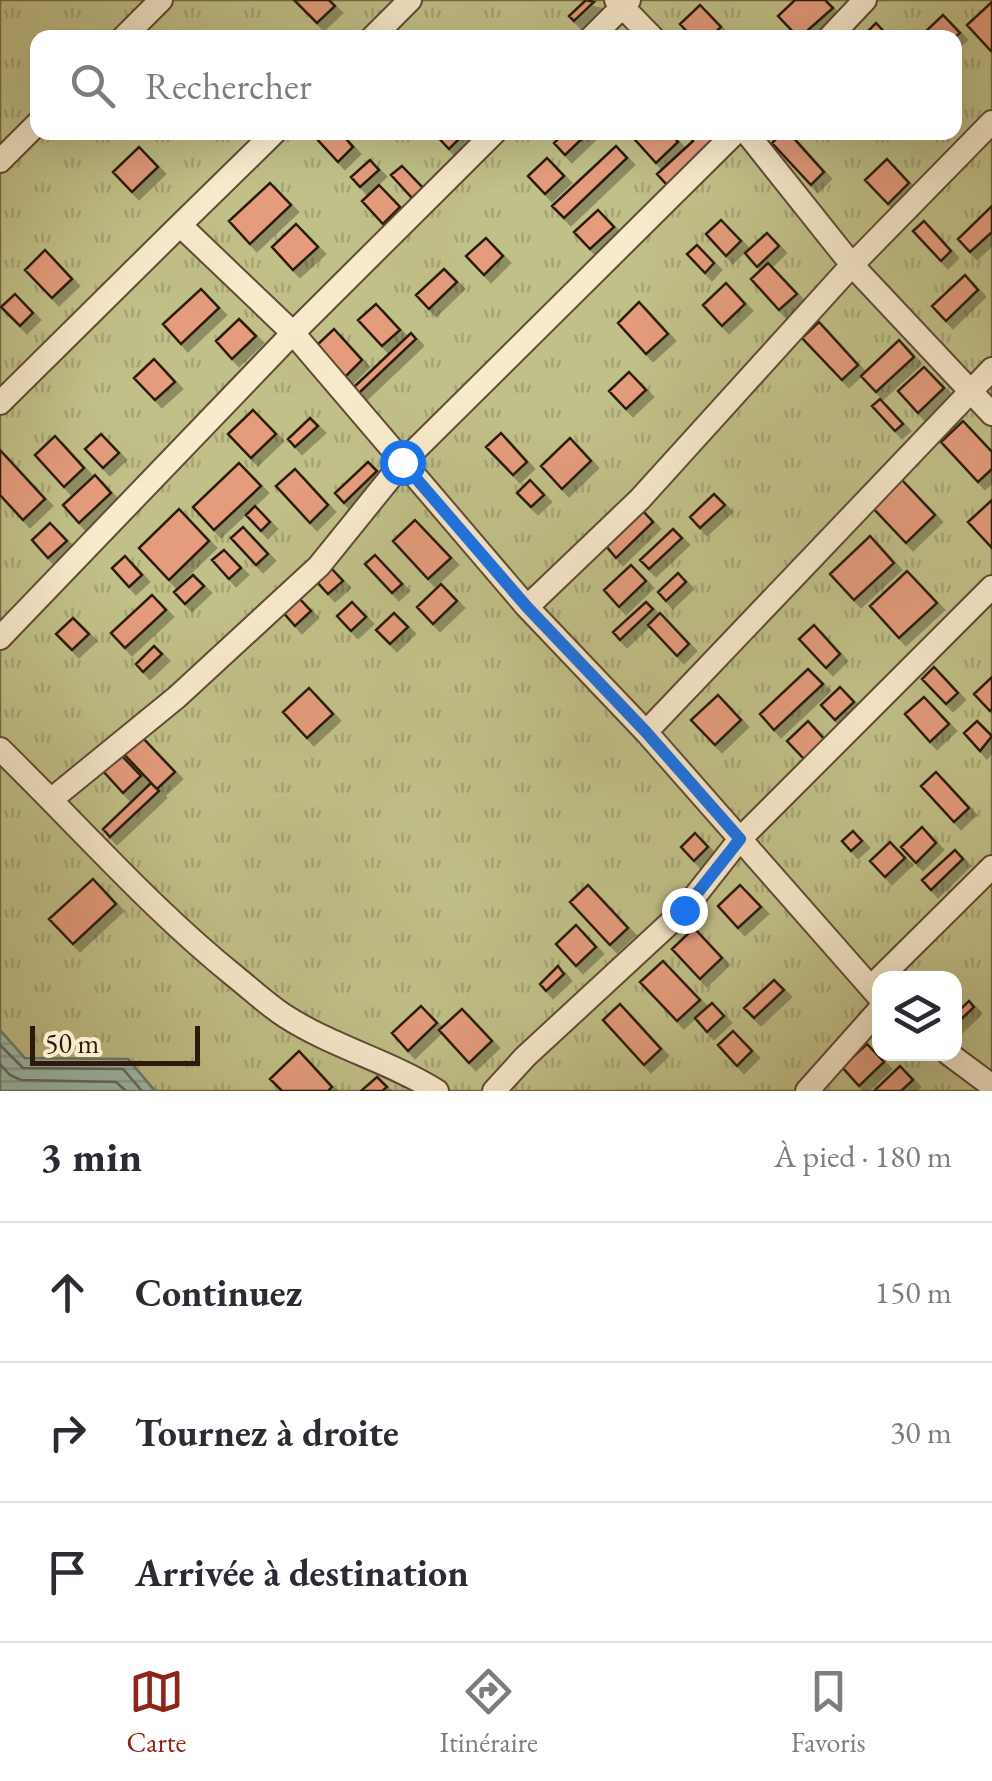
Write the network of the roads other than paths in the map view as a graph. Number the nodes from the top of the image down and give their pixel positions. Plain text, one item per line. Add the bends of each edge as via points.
1 (160, 0) edge
2 (410, 0) edge
3 (866, 0) edge
4 (622, 2) edge
5 (131, 30) edge
6 (380, 30) edge
7 (598, 30) edge
8 (646, 30) edge
9 (837, 30) edge
10 (992, 122) edge
11 (30, 131) edge
12 (267, 140) edge
13 (487, 140) edge
14 (728, 140) edge
15 (752, 140) edge
16 (0, 161) edge
17 (180, 225) junction
18 (852, 266) junction
19 (293, 333) junction
20 (992, 369) edge
21 (969, 391) junction
22 (0, 403) edge
23 (992, 414) edge
24 (402, 462) junction
25 (992, 587) edge
26 (527, 607) junction
27 (0, 638) edge
28 (646, 732) junction
29 (0, 749) edge
30 (52, 799) junction
31 (740, 839) junction
32 (992, 866) edge
33 (895, 971) edge
34 (872, 983) edge
35 (872, 999) edge
36 (959, 1061) edge
37 (992, 1086) edge
38 (437, 1091) edge
39 (494, 1091) edge
40 (807, 1091) edge

1 - 5 street
2 - 6 street
3 - 9 street
4 - 7 street
4 - 8 street
10 - 18 street
11 - 16 street
12 - 17 street
13 - 19 street
14 - 24 street
15 - 18 street
17 - 19 street
17 - 22 street
18 - 21 street
18 - 26 street via 640,499
19 - 24 street
19 - 27 street
20 - 21 street
21 - 23 street
21 - 28 street
24 - 26 street
24 - 30 street via 319,566 177,698
25 - 31 street
26 - 28 street
28 - 31 street
29 - 30 street
30 - 38 street via 159,912 282,1014
31 - 34 street
31 - 39 street via 684,910
32 - 33 street
35 - 40 street
36 - 37 street

